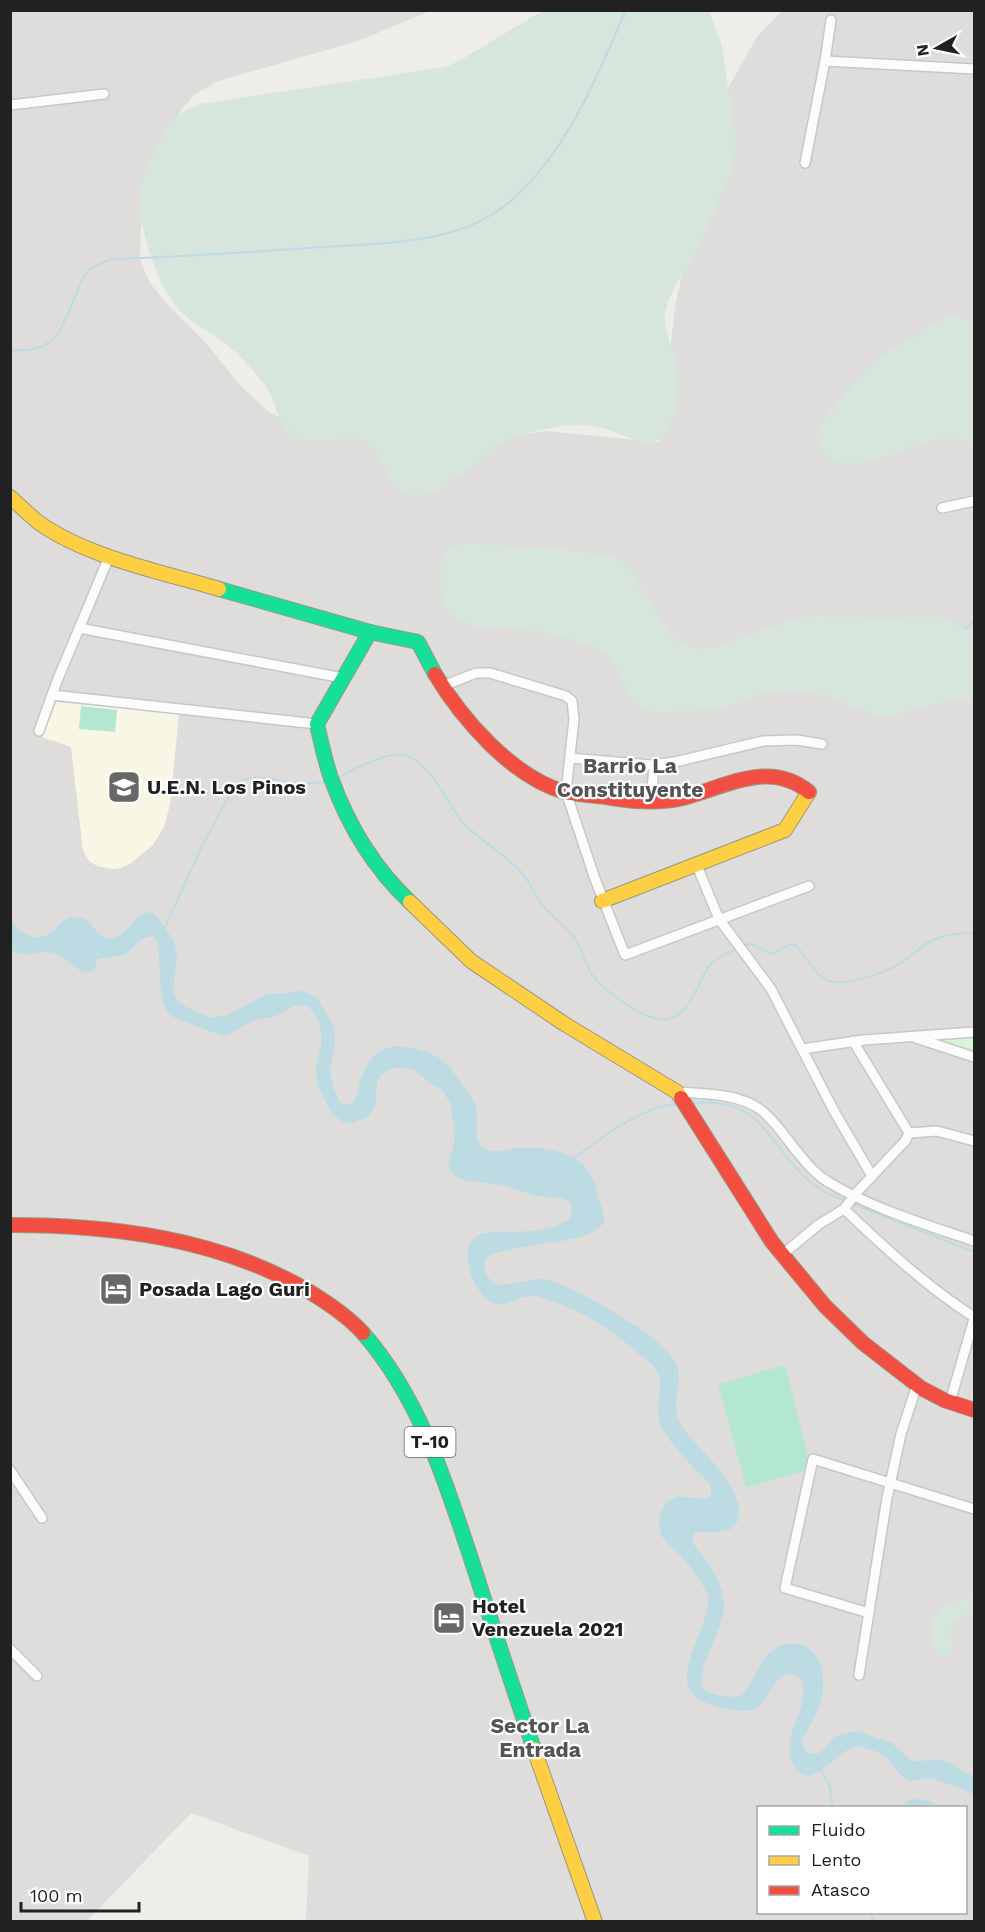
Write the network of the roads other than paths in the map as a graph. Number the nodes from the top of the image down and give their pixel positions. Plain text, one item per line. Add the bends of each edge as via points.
1 (831, 20) dead end
2 (825, 61) junction
3 (975, 69) edge
4 (104, 94) dead end
5 (10, 105) edge
6 (806, 163) dead end
7 (10, 497) edge
8 (975, 501) edge
9 (942, 508) dead end
10 (109, 557) junction
11 (79, 628) junction
12 (369, 632) junction
13 (343, 678) junction
14 (443, 686) junction
15 (52, 695) junction
16 (317, 724) junction
17 (39, 731) dead end
18 (822, 744) dead end
19 (570, 758) junction
20 (654, 765) junction
21 (566, 792) junction
22 (651, 802) junction
23 (696, 866) junction
24 (809, 886) dead end
25 (602, 901) junction
26 (719, 919) junction
27 (975, 1032) edge
28 (910, 1036) junction
29 (853, 1041) junction
30 (802, 1049) junction
31 (975, 1057) edge
32 (677, 1092) junction
33 (909, 1133) junction
34 (975, 1141) edge
35 (872, 1176) junction
36 (855, 1195) junction
37 (844, 1209) junction
38 (10, 1225) edge
39 (975, 1241) edge
40 (782, 1255) junction
41 (975, 1318) edge
42 (917, 1385) junction
43 (950, 1402) junction
44 (975, 1410) edge
45 (10, 1470) edge
46 (890, 1484) junction
47 (975, 1509) edge
48 (42, 1518) dead end
49 (869, 1613) junction
50 (10, 1649) edge
51 (37, 1676) dead end
52 (859, 1676) dead end
53 (595, 1922) edge

1 - 2 street
2 - 3 street
2 - 6 street
4 - 5 street
7 - 10 main road via 38,522
8 - 9 street
10 - 11 street
10 - 12 main road
11 - 13 street
11 - 15 street
12 - 13 main road
12 - 14 main road via 418,642
13 - 16 main road
14 - 19 street via 476,673 490,673 569,698 574,710
14 - 21 main road via 512,764 540,783
15 - 16 street
15 - 17 street
16 - 32 main road via 330,776 348,820 380,869 423,918 471,961
18 - 20 street via 763,741
19 - 20 street
19 - 21 street
20 - 22 street
21 - 22 main road
21 - 25 street
22 - 23 main road via 754,776 788,778 809,791 785,830
23 - 25 main road
23 - 26 street
24 - 26 street
25 - 26 street via 625,955
26 - 30 street via 764,979
27 - 28 street
28 - 29 street
28 - 31 street
29 - 30 street
29 - 33 street
30 - 35 street
32 - 36 street via 720,1096 754,1105 812,1170 830,1184
32 - 40 main road
33 - 34 street via 938,1131
33 - 35 street
35 - 36 street
36 - 37 street
36 - 39 street
37 - 40 street
37 - 41 street via 901,1262
38 - 53 main road, T-10 via 93,1227 202,1247 308,1290 335,1307 375,1345 398,1378 435,1455
40 - 42 main road via 853,1334
41 - 43 street
42 - 43 main road
42 - 46 street
43 - 44 main road
45 - 48 street
46 - 47 street
46 - 49 street
46 - 49 street via 813,1459 785,1588
49 - 52 street
50 - 51 street

